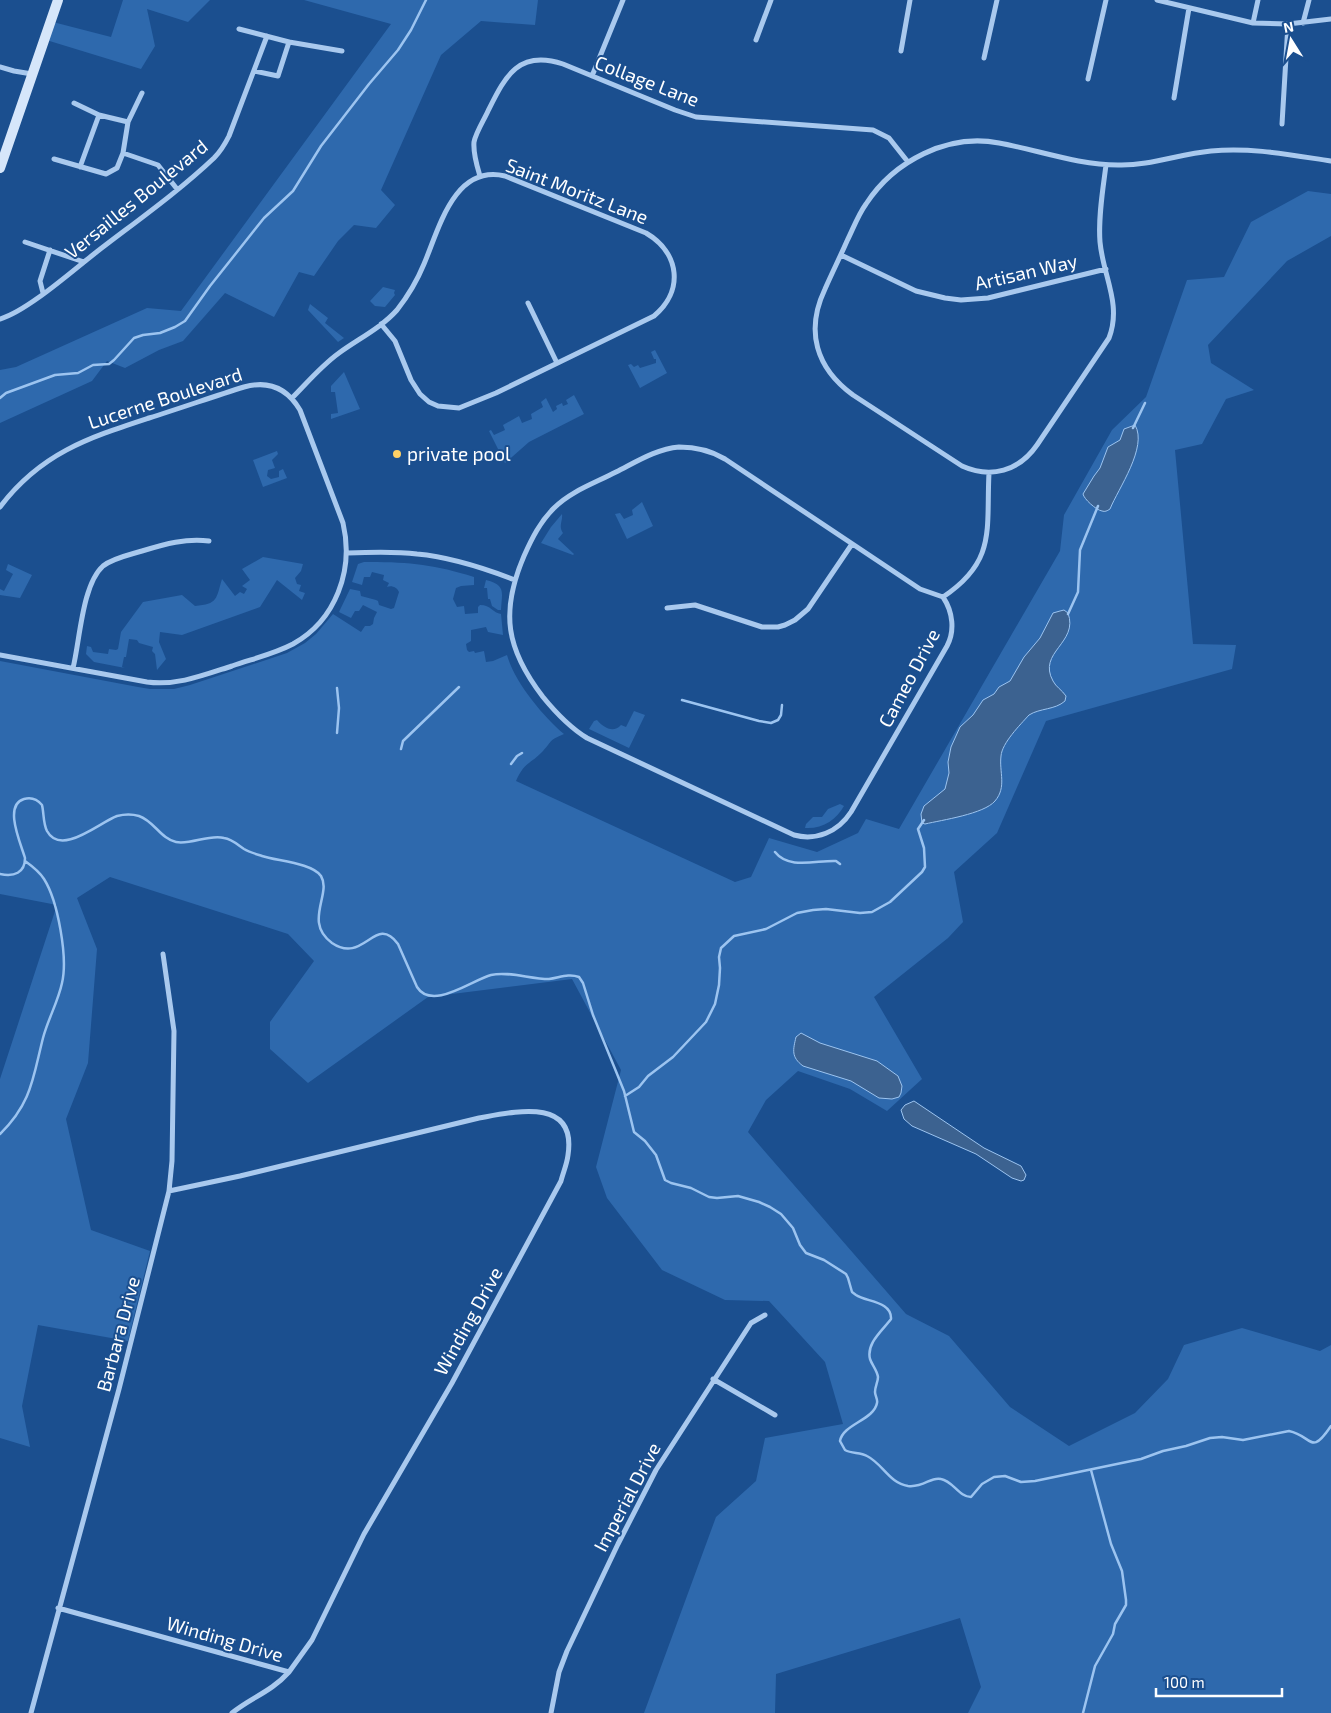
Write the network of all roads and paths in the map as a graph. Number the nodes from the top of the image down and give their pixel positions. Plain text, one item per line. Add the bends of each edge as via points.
1 (58, 0) edge
2 (623, 0) edge
3 (771, 0) edge
4 (910, 0) edge
5 (997, 0) edge
6 (1106, 0) edge
7 (1157, 0) edge
8 (1258, 0) edge
9 (1309, 0) edge
10 (1168, 1) edge
11 (1189, 8) junction
12 (1331, 20) edge
13 (1253, 23) junction
14 (1303, 23) junction
15 (1288, 24) junction
16 (239, 29) dead end
17 (267, 36) junction
18 (756, 40) dead end
19 (289, 42) junction
20 (342, 51) dead end
21 (901, 51) dead end
22 (984, 58) dead end
23 (0, 66) edge
24 (254, 71) junction
25 (32, 74) junction
26 (592, 76) junction
27 (1088, 80) dead end
28 (142, 93) dead end
29 (1174, 98) dead end
30 (74, 104) dead end
31 (99, 115) junction
32 (128, 122) junction
33 (1282, 124) dead end
34 (124, 153) junction
35 (54, 159) dead end
36 (908, 162) junction
37 (1331, 162) edge
38 (1106, 165) junction
39 (80, 166) junction
40 (0, 168) edge
41 (480, 176) junction
42 (177, 189) junction
43 (25, 242) dead end
44 (50, 250) junction
45 (841, 255) junction
46 (84, 262) junction
47 (1106, 269) junction
48 (43, 293) junction
49 (528, 303) dead end
50 (0, 319) edge
51 (381, 324) junction
52 (557, 363) junction
53 (292, 398) junction
54 (989, 473) junction
55 (0, 507) edge
56 (209, 541) dead end
57 (852, 544) junction
58 (347, 553) junction
59 (515, 580) junction
60 (943, 597) junction
61 (667, 608) dead end
62 (0, 655) edge
63 (73, 668) junction
64 (163, 954) dead end
65 (169, 1191) junction
66 (765, 1315) dead end
67 (713, 1379) junction
68 (775, 1415) dead end
69 (58, 1608) junction
70 (289, 1672) junction
71 (31, 1713) edge
72 (232, 1713) edge
73 (551, 1713) edge

1 - 25 street
2 - 26 street
3 - 18 street
4 - 21 street
5 - 22 street
6 - 27 street
7 - 10 street
8 - 13 street
9 - 14 street
10 - 11 street
11 - 13 street
11 - 29 street
12 - 14 street
13 - 15 street
14 - 15 street
15 - 33 street
16 - 17 street
17 - 19 street
17 - 24 street, Versailles Boulevard
19 - 20 street
19 - 24 street via 278,76
23 - 25 street
24 - 42 street, Versailles Boulevard via 223,146 215,157
25 - 40 street
26 - 36 street, Collage Lane via 696,117 873,130 889,138
26 - 41 street, Collage Lane via 543,60 524,64 510,73 476,137 474,149
28 - 32 street
30 - 31 street
31 - 32 street
31 - 39 street
32 - 34 street
34 - 39 street via 116,168 106,174
34 - 42 street via 158,165
35 - 39 street
36 - 38 street via 946,145 980,141
36 - 45 street via 889,176 872,195
37 - 38 street via 1230,150 1199,152 1144,164
38 - 47 street via 1100,233
41 - 51 street, Saint Moritz Lane via 468,182 453,198 412,288
41 - 52 street, Saint Moritz Lane via 506,176 646,233 660,243 670,257 673,287 671,296 659,312 647,321
42 - 46 street, Versailles Boulevard
43 - 44 street
44 - 46 street
44 - 48 street via 40,281
45 - 47 street, Artisan Way via 916,291 961,300 988,298
45 - 54 street via 816,314 816,341 829,373 853,395 955,462 971,470
46 - 48 street, Versailles Boulevard
47 - 54 street via 1114,308 1109,338 1029,455 1009,469
48 - 50 street, Versailles Boulevard via 10,316
49 - 52 street
51 - 52 street, Saint Moritz Lane via 395,341 417,390 429,402 444,408 465,407
51 - 53 street, Saint Moritz Lane via 324,365
53 - 55 street, Lucerne Boulevard via 282,390 254,384 86,440 61,452 36,470
53 - 58 street, Lucerne Boulevard via 304,416 331,489 343,524
54 - 60 street via 988,533 984,551 966,578
56 - 63 street via 196,539 168,543 114,560 103,567 92,581 86,599
57 - 59 street, Cameo Drive via 720,456 699,448 674,448 654,454 562,501 535,534
57 - 60 street, Cameo Drive via 920,589
57 - 61 street via 808,609 785,625 762,627 695,605
58 - 59 street via 396,552 433,556
58 - 63 street, Lucerne Boulevard via 342,583 330,609 308,633 281,649 172,683 147,682
59 - 60 street, Cameo Drive via 510,613 517,655 531,681 569,726 628,758 804,837 821,836 834,830 854,808 950,642 952,624
62 - 63 street, Lucerne Boulevard
64 - 65 street, Barbara Drive via 174,1031
65 - 69 street, Barbara Drive via 119,1389
65 - 70 street, Winding Drive via 516,1111 547,1112 560,1120 566,1130 568,1155 561,1181 452,1383 364,1534 312,1640
66 - 67 street, Imperial Drive via 751,1323
67 - 68 street
67 - 73 street, Imperial Drive via 656,1470 618,1544 568,1651
69 - 70 street, Winding Drive
69 - 71 street, Barbara Drive
70 - 72 street via 272,1689 247,1701

